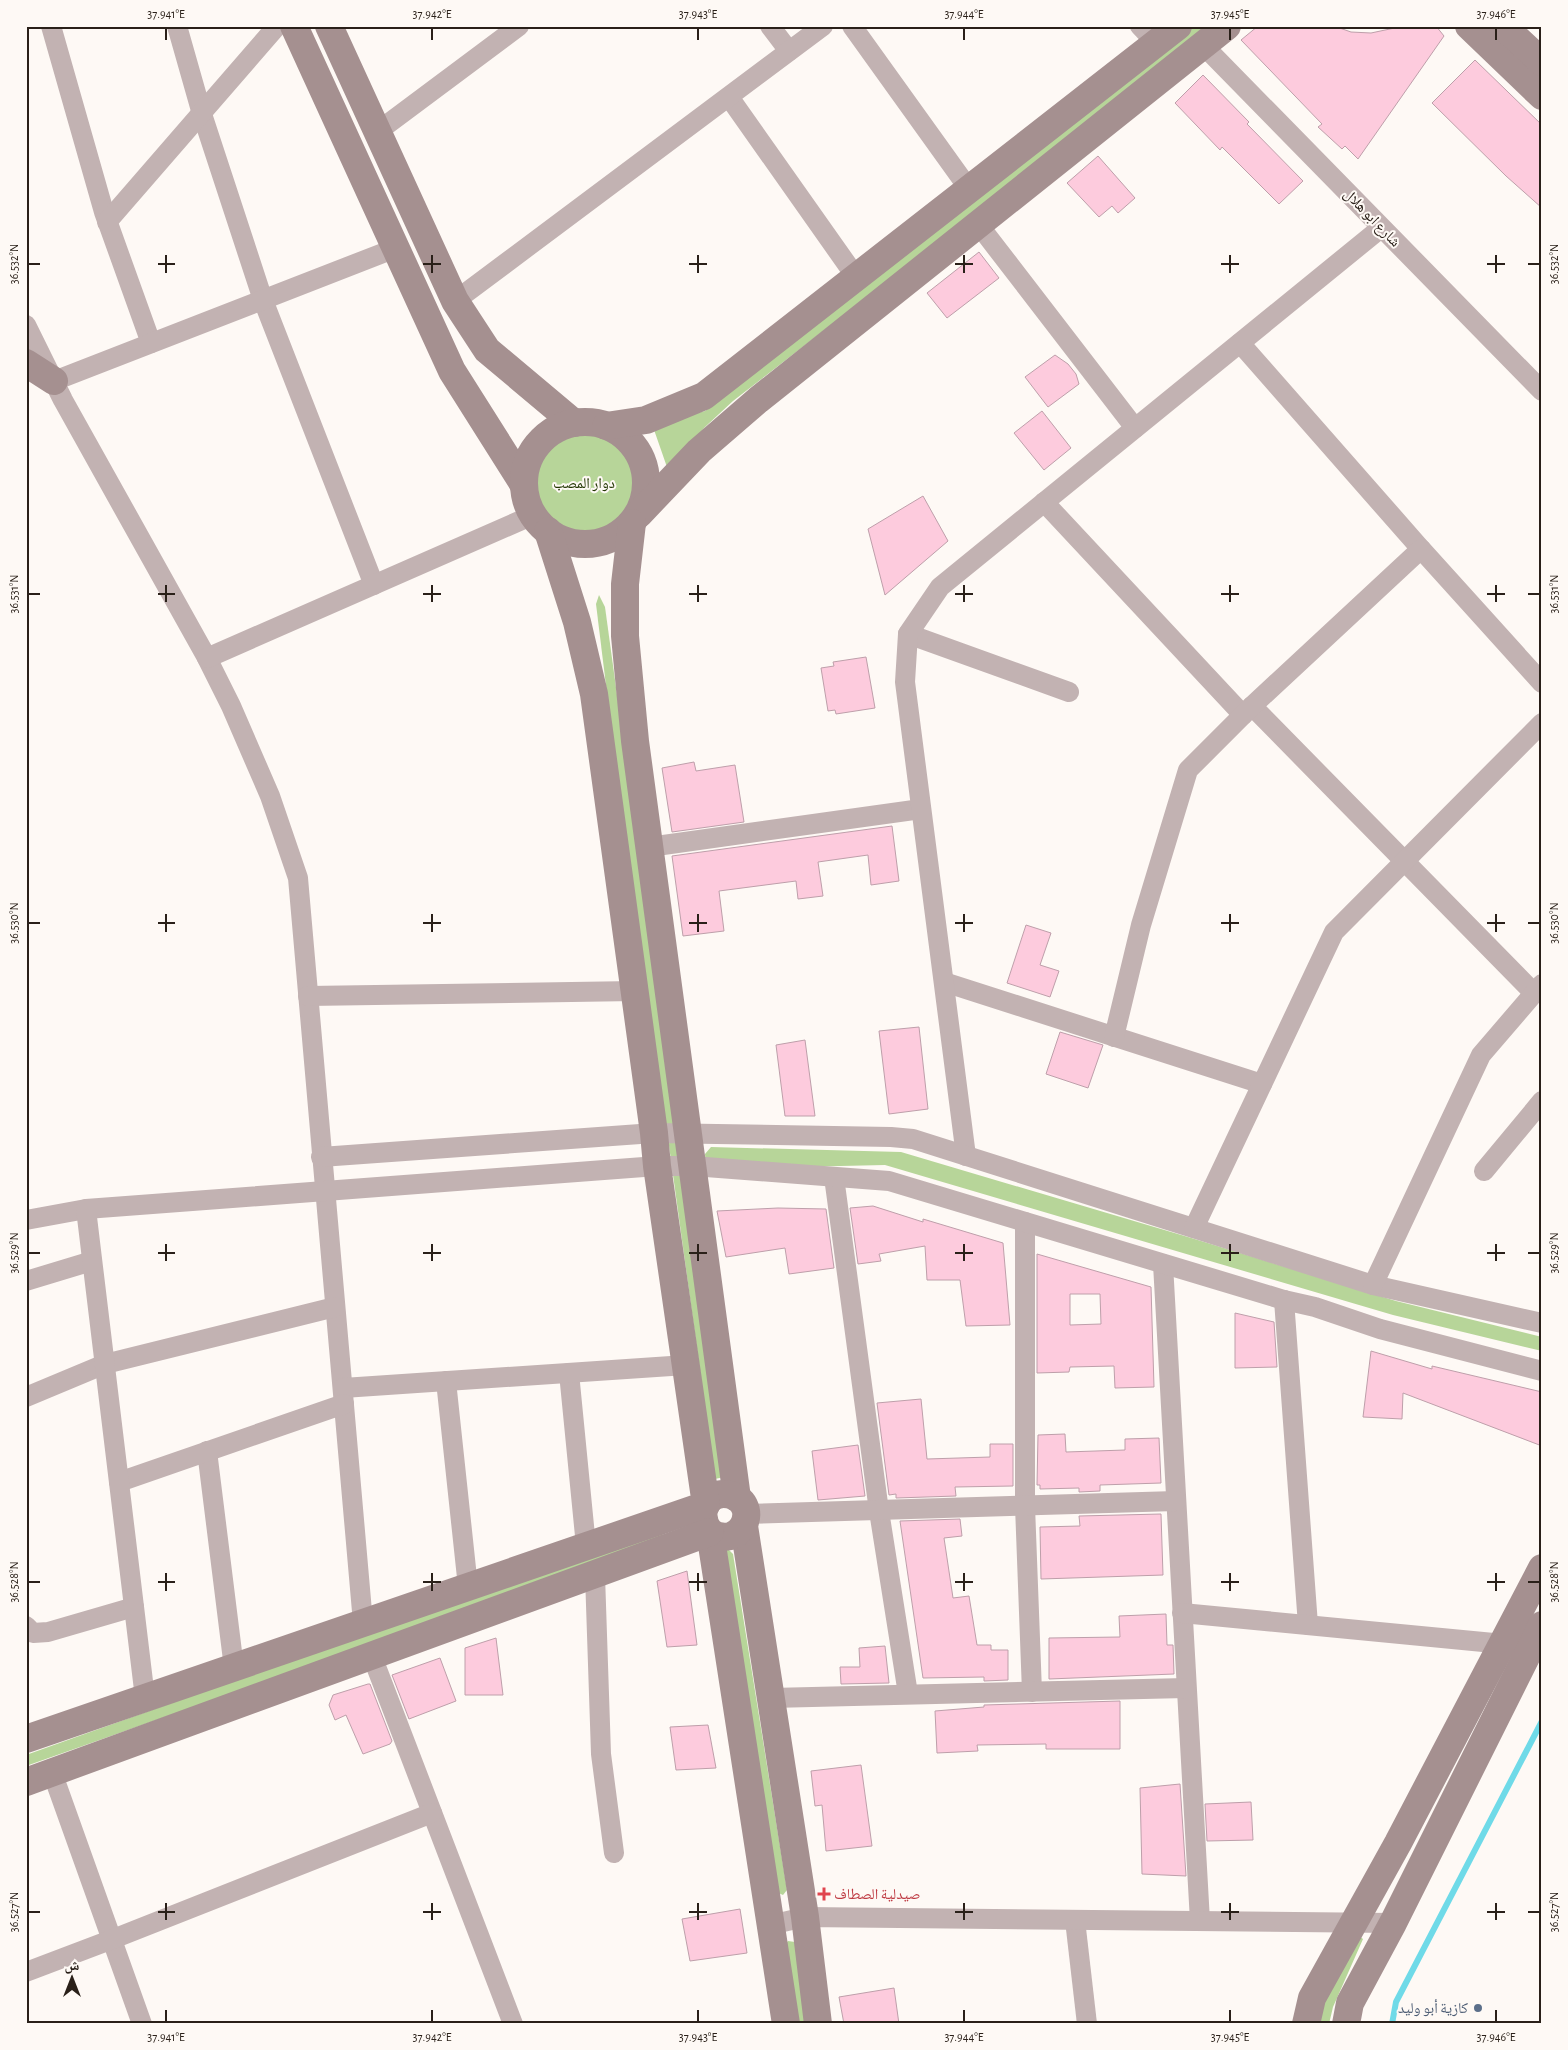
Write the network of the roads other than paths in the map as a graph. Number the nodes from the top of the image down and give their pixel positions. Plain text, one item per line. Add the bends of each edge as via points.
1 (51, 26) edge
2 (177, 26) edge
3 (277, 26) edge
4 (294, 26) edge
5 (329, 26) edge
6 (519, 26) edge
7 (770, 26) edge
8 (823, 26) edge
9 (852, 26) edge
10 (1178, 26) edge
11 (1227, 26) edge
12 (1469, 26) edge
13 (1503, 26) edge
14 (1148, 35) edge
15 (1203, 46) junction
16 (789, 51) junction
17 (1542, 62) edge
18 (729, 96) junction
19 (1542, 96) edge
20 (202, 114) junction
21 (378, 132) junction
22 (969, 189) junction
23 (107, 222) junction
24 (978, 224) junction
25 (1382, 228) junction
26 (396, 248) junction
27 (856, 277) junction
28 (263, 300) junction
29 (455, 301) junction
30 (26, 325) edge
31 (151, 343) junction
32 (1240, 343) junction
33 (26, 363) edge
34 (54, 381) junction
35 (1542, 391) edge
36 (574, 423) junction
37 (606, 426) junction
38 (1135, 428) junction
39 (524, 485) junction
40 (1044, 502) junction
41 (635, 518) junction
42 (540, 523) junction
43 (1421, 549) junction
44 (374, 585) junction
45 (908, 634) junction
46 (207, 658) junction
47 (1542, 683) edge
48 (1069, 692) dead end
49 (1248, 711) junction
50 (1542, 723) edge
51 (922, 809) junction
52 (649, 847) junction
53 (1405, 862) junction
54 (944, 982) junction
55 (1538, 988) edge
56 (635, 991) junction
57 (308, 996) junction
58 (1114, 1036) junction
59 (1262, 1084) junction
60 (1542, 1101) edge
61 (654, 1133) junction
62 (688, 1133) junction
63 (966, 1156) junction
64 (321, 1157) junction
65 (657, 1166) junction
66 (693, 1166) junction
67 (1484, 1171) dead end
68 (834, 1176) junction
69 (325, 1191) junction
70 (86, 1208) junction
71 (26, 1220) edge
72 (1025, 1222) junction
73 (1194, 1228) junction
74 (92, 1260) junction
75 (1163, 1264) junction
76 (26, 1281) edge
77 (1373, 1285) junction
78 (1284, 1300) junction
79 (335, 1307) junction
80 (1542, 1324) edge
81 (105, 1364) junction
82 (686, 1365) junction
83 (1542, 1370) edge
84 (569, 1373) junction
85 (446, 1382) junction
86 (343, 1396) junction
87 (26, 1397) edge
88 (207, 1451) junction
89 (119, 1482) junction
90 (1176, 1501) junction
91 (706, 1505) junction
92 (1025, 1506) junction
93 (879, 1511) junction
94 (743, 1513) junction
95 (710, 1532) junction
96 (586, 1546) junction
97 (1542, 1568) edge
98 (595, 1574) junction
99 (468, 1587) junction
100 (134, 1606) junction
101 (1182, 1613) junction
102 (363, 1623) junction
103 (1308, 1625) junction
104 (1542, 1625) edge
105 (26, 1626) edge
106 (1504, 1644) junction
107 (372, 1656) junction
108 (234, 1668) junction
109 (1186, 1688) junction
110 (1032, 1692) junction
111 (908, 1694) junction
112 (145, 1698) junction
113 (771, 1698) junction
114 (26, 1739) edge
115 (52, 1772) junction
116 (26, 1782) edge
117 (432, 1813) junction
118 (614, 1853) dead end
119 (805, 1916) junction
120 (1075, 1920) junction
121 (1200, 1921) junction
122 (1353, 1923) junction
123 (1393, 1924) junction
124 (770, 1926) junction
125 (113, 1939) junction
126 (26, 1972) edge
127 (142, 2024) edge
128 (513, 2024) edge
129 (786, 2024) edge
130 (818, 2024) edge
131 (1087, 2024) edge
132 (1306, 2024) edge
133 (1346, 2024) edge

1 - 23 street
2 - 20 street
3 - 20 street
4 - 26 main road
5 - 21 main road
6 - 21 street
7 - 16 street
8 - 16 street
9 - 22 street
10 - 14 main road
11 - 15 main road
12 - 19 main road
13 - 17 main road
14 - 22 main road
15 - 24 main road
15 - 25 street, شارع ابو هلال
16 - 18 street
18 - 27 street
18 - 29 street
20 - 23 street
20 - 28 street
21 - 29 main road
22 - 27 main road
23 - 31 street
24 - 38 street
24 - 41 main road via 758,400 699,451
25 - 32 street
25 - 35 street, شارع ابو هلال
26 - 28 street
26 - 39 main road via 452,371
27 - 37 main road via 704,396 646,420
28 - 31 street
28 - 44 street
29 - 36 main road via 487,350
30 - 34 street
31 - 34 street
32 - 38 street
32 - 43 street
33 - 34 main road
34 - 46 street
36 - 37 main road
36 - 39 main road via 554,431 538,445 527,464
37 - 41 main road via 628,440 643,462 646,494
38 - 40 street
39 - 42 main road via 525,495
40 - 45 street via 940,587
40 - 49 street
41 - 42 main road via 614,537 592,544 568,542
41 - 52 main road via 625,584 625,636
42 - 44 street
42 - 56 main road via 577,622 594,694
43 - 47 street
43 - 49 street
44 - 46 street
45 - 48 street
45 - 51 street via 905,682
46 - 57 street via 270,796 298,878
49 - 53 street
49 - 58 street via 1188,770 1141,925
50 - 53 street
51 - 52 street
51 - 54 street
52 - 62 main road
53 - 55 street
53 - 59 street via 1334,932
54 - 58 street
54 - 63 street
55 - 77 street via 1481,1055
56 - 57 street
56 - 61 main road
57 - 64 street
58 - 59 street
59 - 73 street
60 - 67 street
61 - 62 street
61 - 64 street
61 - 65 main road
62 - 63 street via 891,1137 913,1139
62 - 66 main road
63 - 73 street
64 - 69 street
65 - 66 street
65 - 69 street
65 - 82 main road
66 - 68 street
66 - 94 main road
68 - 72 street via 888,1181
68 - 93 street
69 - 70 street
69 - 79 street
70 - 71 street
70 - 74 street
72 - 75 street
72 - 92 street
73 - 77 street
74 - 76 street
74 - 81 street
75 - 78 street
75 - 90 street
77 - 80 street
78 - 83 street via 1380,1329
78 - 103 street
79 - 81 street
79 - 86 street
81 - 87 street
81 - 89 street
82 - 84 street
82 - 91 main road
84 - 85 street
84 - 96 street
85 - 86 street
85 - 99 street
86 - 88 street
86 - 102 street
88 - 89 street
88 - 108 street
89 - 100 street
90 - 92 street
90 - 101 street
91 - 94 main road via 716,1496 731,1495
91 - 95 main road via 703,1520
91 - 96 main road
92 - 93 street
92 - 110 street
93 - 94 street
93 - 111 street
94 - 95 main road via 740,1532 728,1537
94 - 113 main road
95 - 98 main road
95 - 124 main road
96 - 99 main road
97 - 106 main road
98 - 107 main road
98 - 118 street via 601,1754
99 - 102 main road
100 - 105 street via 48,1632 33,1632
100 - 112 street
101 - 103 street
101 - 109 street
102 - 108 main road
103 - 106 street
104 - 123 main road
106 - 122 main road
107 - 115 main road
107 - 117 street
108 - 112 main road
109 - 110 street
109 - 121 street
110 - 111 street
111 - 113 street
112 - 114 main road
113 - 119 main road
115 - 116 main road
115 - 125 street
117 - 125 street
117 - 128 street
119 - 120 street
119 - 124 street
119 - 130 main road
120 - 121 street
120 - 131 street
121 - 122 street
122 - 123 street
122 - 132 main road via 1312,1998
123 - 133 main road via 1350,2003
124 - 129 main road
125 - 126 street
125 - 127 street

